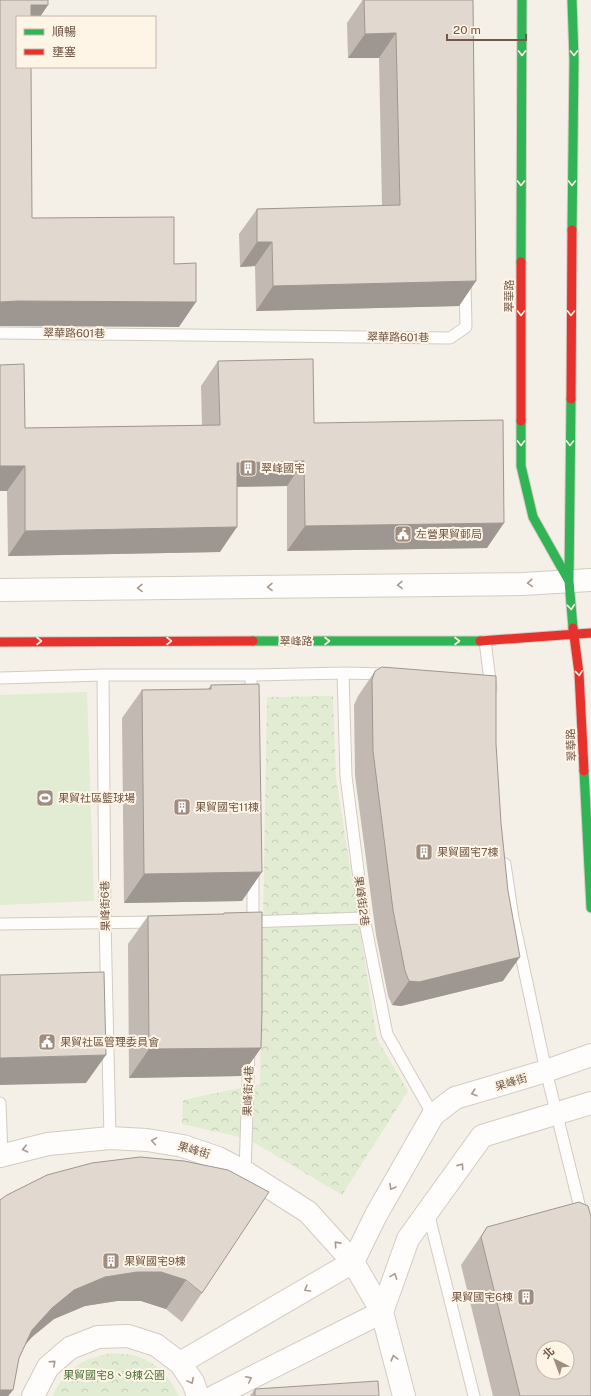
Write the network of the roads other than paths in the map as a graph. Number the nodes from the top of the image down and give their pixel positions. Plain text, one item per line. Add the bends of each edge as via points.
1 (522, 0) edge
2 (572, 0) edge
3 (465, 272) edge
4 (0, 333) edge
5 (569, 580) junction
6 (591, 580) edge
7 (0, 590) edge
8 (573, 634) junction
9 (591, 634) edge
10 (485, 641) junction
11 (0, 642) edge
12 (343, 673) junction
13 (102, 675) junction
14 (251, 675) junction
15 (397, 675) edge
16 (0, 678) edge
17 (492, 701) edge
18 (252, 706) edge
19 (503, 854) edge
20 (252, 858) edge
21 (591, 908) edge
22 (364, 918) junction
23 (105, 921) junction
24 (167, 922) edge
25 (237, 922) edge
26 (253, 922) junction
27 (0, 924) edge
28 (252, 938) edge
29 (249, 1039) edge
30 (591, 1055) edge
31 (546, 1071) junction
32 (0, 1103) edge
33 (591, 1103) edge
34 (556, 1114) junction
35 (433, 1115) junction
36 (110, 1138) junction
37 (1, 1155) edge
38 (245, 1172) junction
39 (428, 1212) junction
40 (584, 1223) edge
41 (353, 1262) junction
42 (382, 1312) junction
43 (180, 1363) junction
44 (33, 1396) edge
45 (198, 1396) edge
46 (215, 1396) edge
47 (404, 1396) edge
48 (474, 1396) edge

1 -> 5 street, 翠華路 via 521,466 533,517
2 -> 5 street, 翠華路 via 574,60
3 - 4 lane, 翠華路601巷 via 466,328 450,338
5 - 6 street
5 -> 7 street via 523,584
5 -> 8 street, 翠華路
8 - 9 street, 翠峰路
8 - 10 street, 翠峰路
8 -> 21 street, 翠華路 via 579,673
11 -> 10 street, 翠峰路
10 - 17 lane via 486,678
12 - 14 lane
12 - 15 lane
12 - 22 lane, 果峰街2巷 via 346,776
13 - 14 lane
13 - 16 lane
13 - 23 lane, 果峰街6巷
14 - 18 lane
19 - 31 lane via 513,918
20 - 26 lane
22 - 26 lane
22 - 35 lane, 果峰街2巷 via 387,1034
23 - 24 lane
23 - 27 lane
23 - 36 lane, 果峰街6巷
25 - 26 lane
26 - 28 lane
29 - 38 lane, 果峰街4巷
30 - 31 street, 果峰街
31 - 34 lane
31 -> 35 street, 果峰街 via 455,1098
32 - 37 lane
33 - 34 street
39 -> 34 street via 482,1136
34 - 40 lane
35 -> 41 street, 果峰街 via 376,1214
36 -> 37 street, 果峰街 via 48,1144
38 -> 36 street, 果峰街 via 218,1158 183,1146
41 -> 38 street, 果峰街 via 308,1212
42 -> 39 street via 408,1240
39 - 48 lane
41 - 42 street, 果峰街
41 -> 43 street
46 -> 42 street
47 -> 42 street, 果峰街
44 -> 43 street via 48,1368 70,1348 98,1337 128,1336 156,1345
43 -> 45 street via 193,1382

